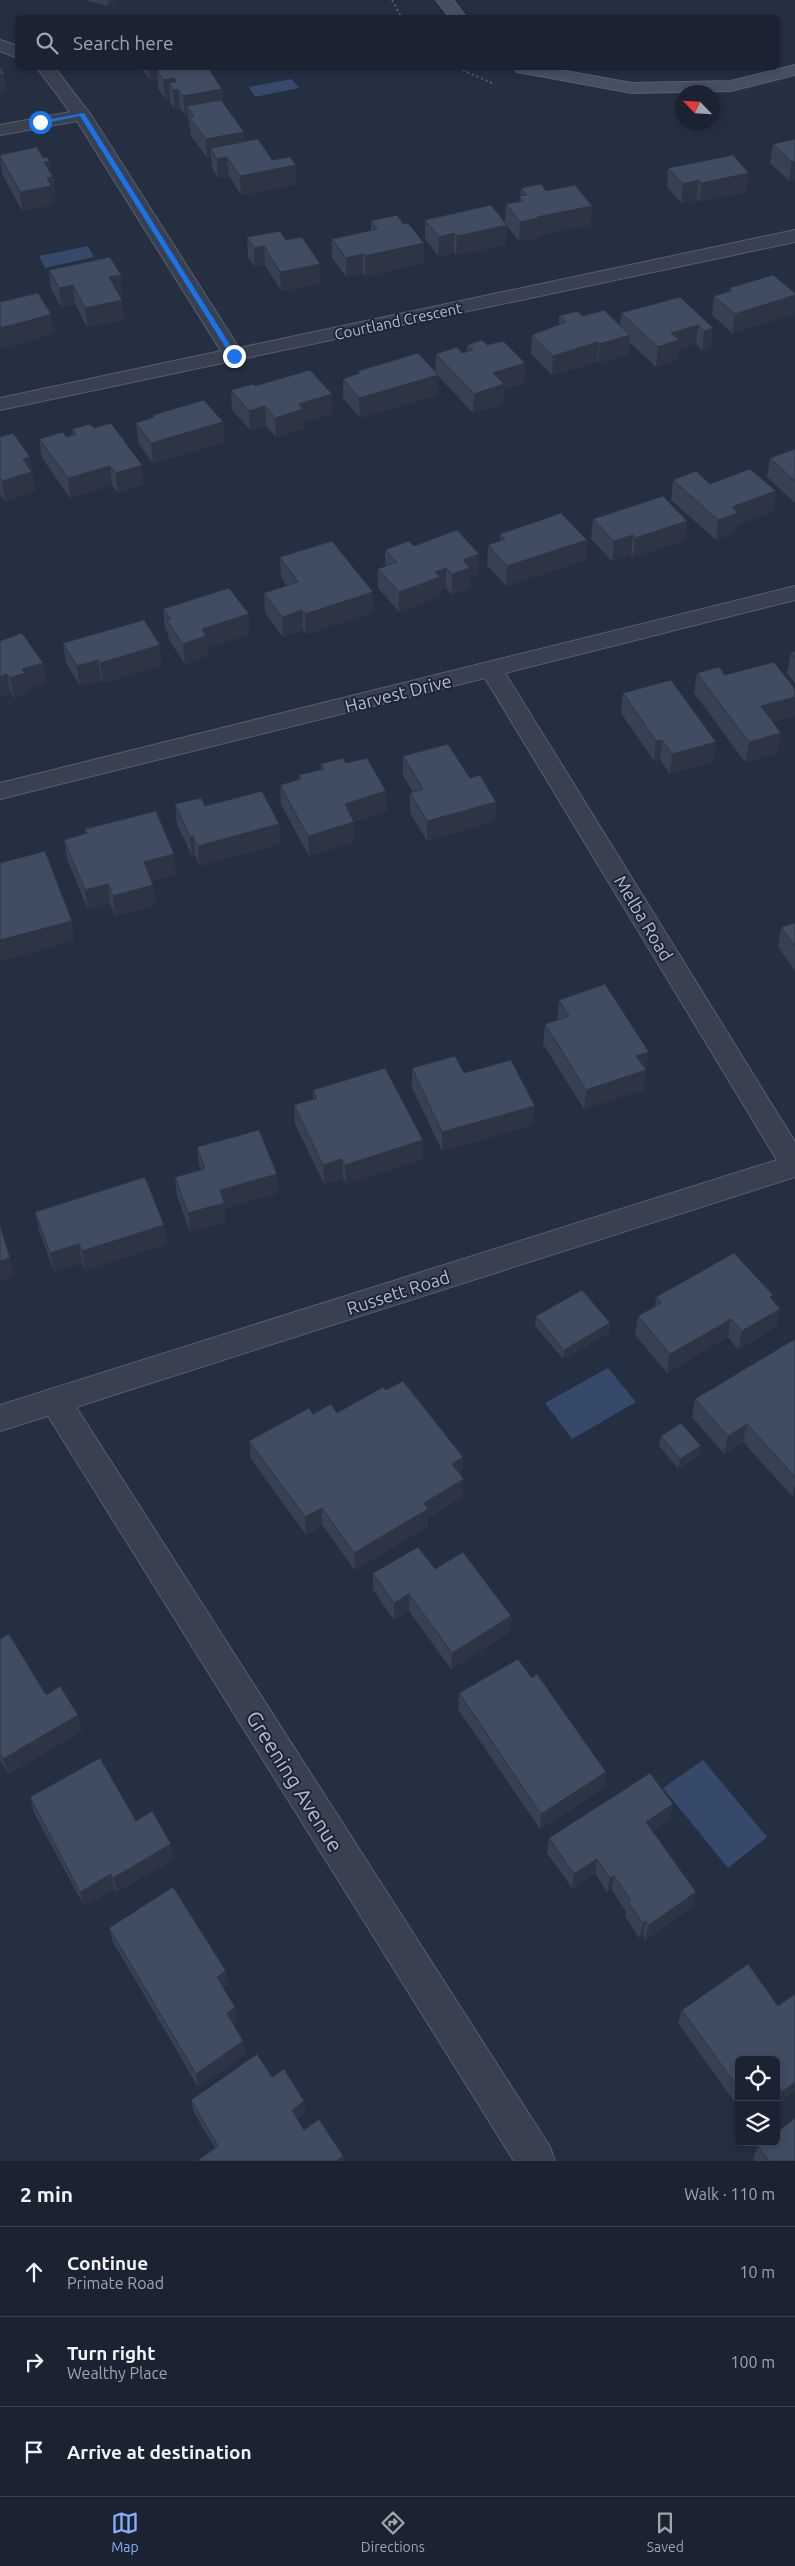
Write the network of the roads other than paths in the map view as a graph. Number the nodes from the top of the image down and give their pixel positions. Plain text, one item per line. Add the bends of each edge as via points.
1 (444, 0) edge
2 (456, 15) edge
3 (0, 46) edge
4 (15, 52) edge
5 (48, 70) edge
6 (534, 70) edge
7 (795, 70) edge
8 (82, 114) junction
9 (0, 130) edge
10 (795, 236) edge
11 (234, 356) junction
12 (0, 404) edge
13 (795, 593) edge
14 (492, 670) junction
15 (0, 791) edge
16 (795, 1166) edge
17 (55, 1401) junction
18 (0, 1418) edge
19 (536, 2161) edge

1 - 2 main road
3 - 4 street
5 - 8 street
6 - 7 main road via 632,88 732,86
8 - 9 street
8 - 11 street
10 - 11 street, Courtland Crescent
11 - 12 street, Courtland Crescent
13 - 14 street, Harvest Drive
14 - 15 street, Harvest Drive
14 - 16 street, Melba Road
16 - 17 street, Russett Road
17 - 18 street, Russett Road
17 - 19 street, Greening Avenue

